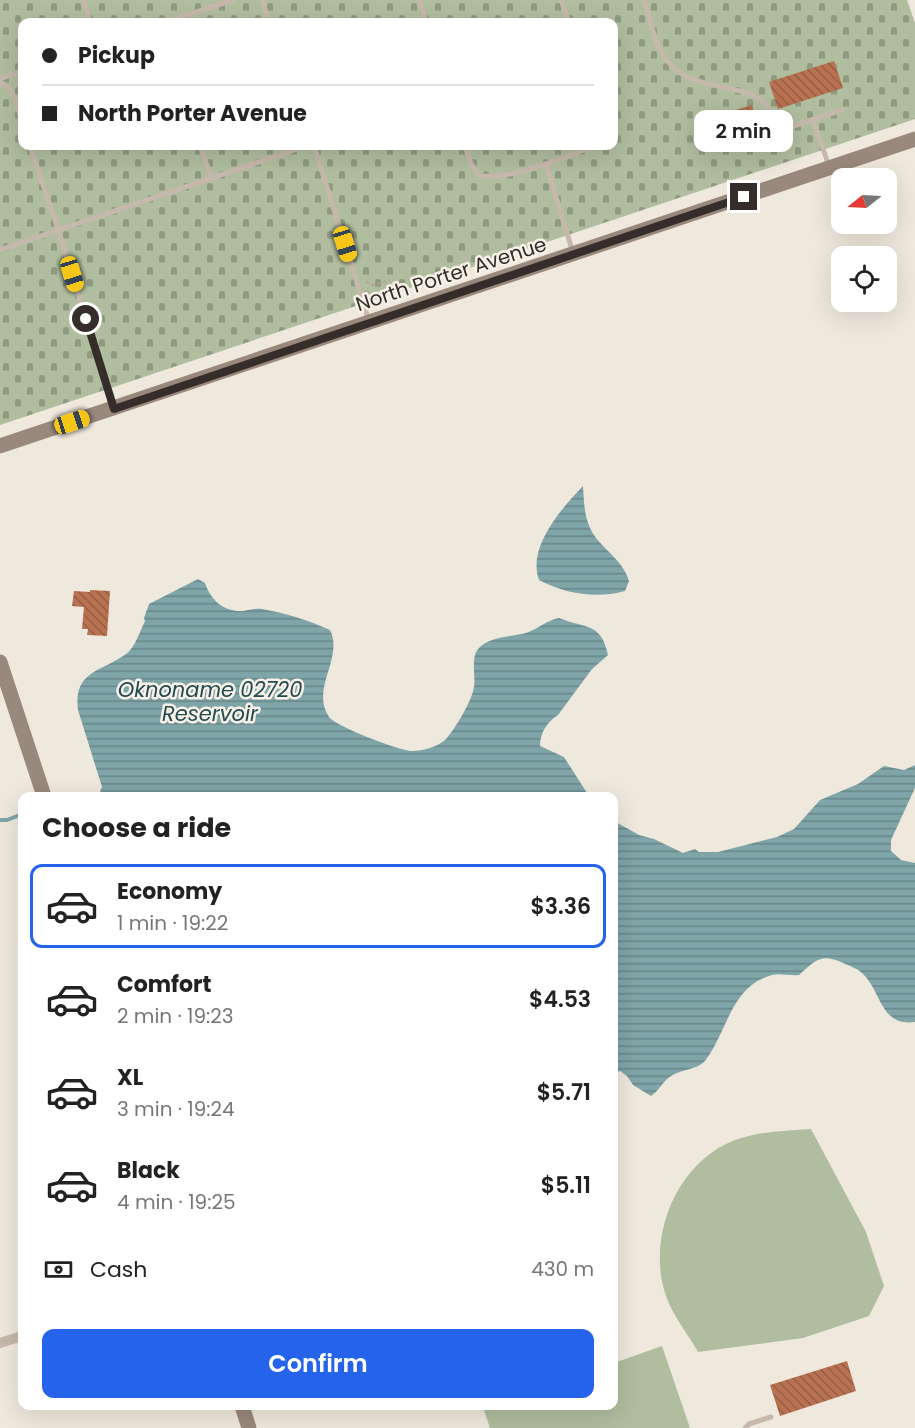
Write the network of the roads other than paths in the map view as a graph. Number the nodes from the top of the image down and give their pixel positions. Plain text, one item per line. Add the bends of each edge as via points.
1 (83, 0) edge
2 (233, 0) edge
3 (262, 0) edge
4 (419, 0) edge
5 (561, 0) edge
6 (644, 0) edge
7 (89, 18) edge
8 (178, 18) edge
9 (268, 18) edge
10 (425, 18) edge
11 (568, 18) edge
12 (18, 73) edge
13 (0, 80) edge
14 (842, 110) dead end
15 (18, 111) edge
16 (813, 120) junction
17 (915, 139) edge
18 (31, 150) edge
19 (201, 150) edge
20 (293, 150) edge
21 (315, 150) edge
22 (466, 150) edge
23 (583, 150) edge
24 (286, 152) joint
25 (546, 164) junction
26 (830, 168) junction
27 (211, 177) junction
28 (58, 229) junction
29 (0, 250) edge
30 (574, 255) junction
31 (370, 323) junction
32 (114, 409) junction
33 (0, 446) edge
34 (0, 663) edge
35 (43, 792) edge
36 (18, 1337) edge
37 (0, 1343) edge
38 (243, 1410) edge
39 (771, 1417) dead end
40 (249, 1428) edge
41 (745, 1428) edge

1 - 7 lane
2 - 8 lane
3 - 9 lane
4 - 10 lane
5 - 11 lane
6 - 16 lane via 659,47 673,67 699,83 751,95 765,103 778,131
12 - 13 lane
13 - 15 lane via 12,92
14 - 16 lane
16 - 26 lane
17 - 26 main road, North Porter Avenue
18 - 28 lane
19 - 27 lane
20 - 24 lane
21 - 31 lane
22 - 25 lane via 480,176 496,177
23 - 25 lane
24 - 27 lane
25 - 30 lane
26 - 30 main road, North Porter Avenue
27 - 28 lane
28 - 29 lane
28 - 32 lane
30 - 31 main road, North Porter Avenue
31 - 32 main road, North Porter Avenue
32 - 33 main road, North Porter Avenue
34 - 35 main road
36 - 37 street
38 - 40 main road
39 - 41 lane

